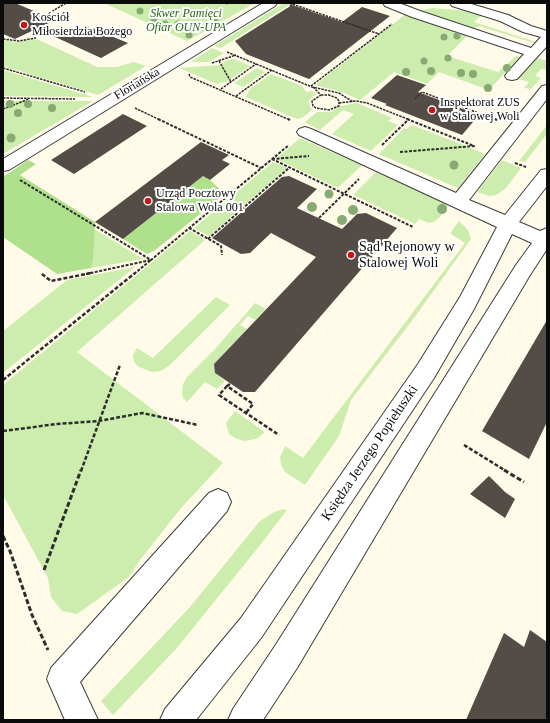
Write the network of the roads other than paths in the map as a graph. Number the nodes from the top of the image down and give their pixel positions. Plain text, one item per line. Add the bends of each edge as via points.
1 (271, 3) edge
2 (456, 3) edge
3 (396, 11) edge
4 (547, 35) edge
5 (547, 38) edge
6 (533, 53) junction
7 (512, 76) dead end
8 (547, 89) edge
9 (305, 132) road end
10 (3, 166) edge
11 (547, 174) edge
12 (458, 201) junction
13 (508, 224) junction
14 (546, 239) edge
15 (218, 502) dead end
16 (82, 720) edge
17 (176, 720) edge
18 (244, 720) edge

1 - 10 street, Floriańska
2 - 4 street
3 - 6 street
5 - 6 street
6 - 7 street
8 - 12 street
9 - 12 street
11 - 13 street, Księdza Jerzego Popiełuszki
12 - 13 street
13 - 14 street
13 - 17 street, Księdza Jerzego Popiełuszki via 467,303 426,371 251,628
14 - 18 street via 523,270 286,657
15 - 16 street via 62,680

